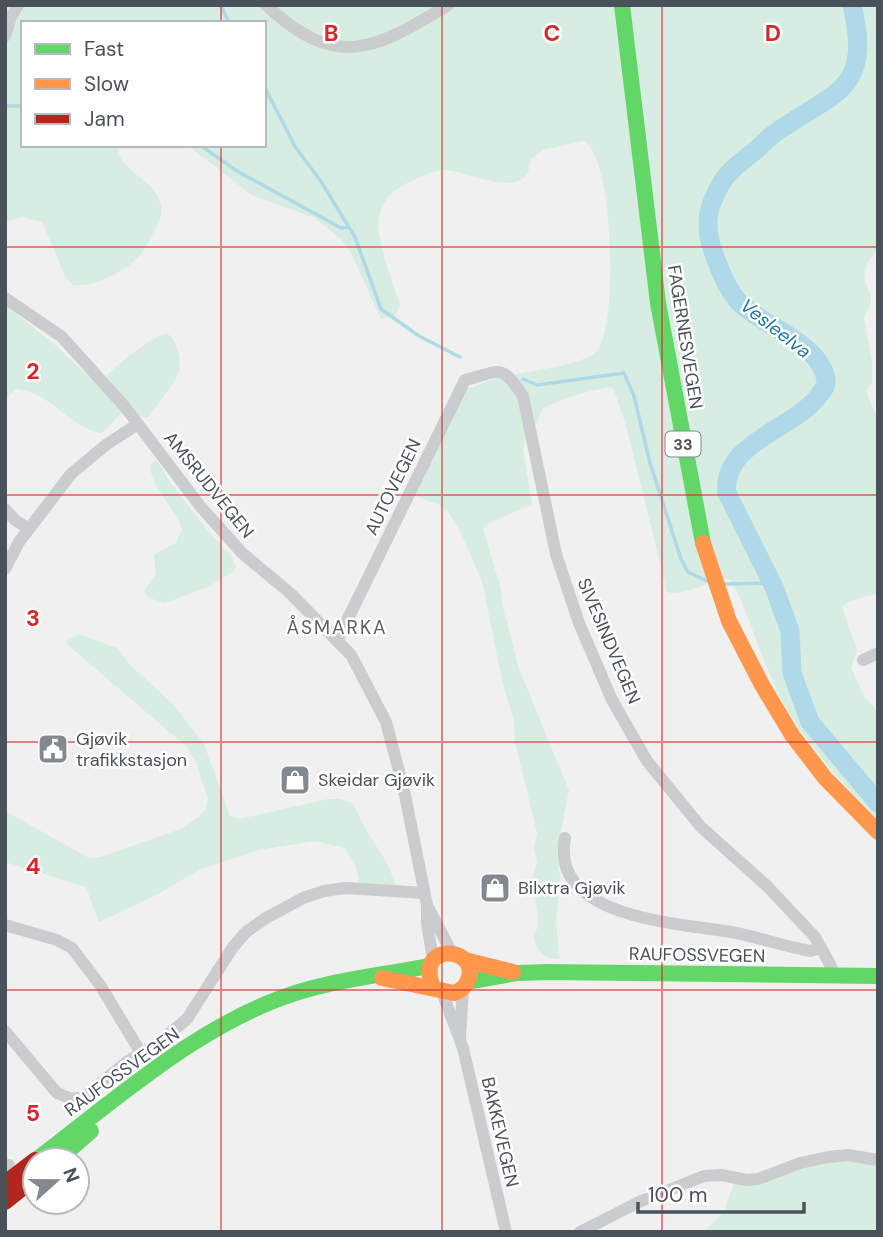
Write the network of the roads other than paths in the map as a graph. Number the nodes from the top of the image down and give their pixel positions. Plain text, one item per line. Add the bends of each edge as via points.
1 (18, 5) edge
2 (267, 5) edge
3 (448, 5) edge
4 (622, 5) edge
5 (5, 36) edge
6 (5, 298) edge
7 (499, 372) joint
8 (138, 424) junction
9 (5, 509) edge
10 (29, 528) junction
11 (5, 569) edge
12 (337, 641) junction
13 (878, 653) edge
14 (863, 660) dead end
15 (878, 832) edge
16 (565, 838) dead end
17 (426, 899) junction
18 (5, 925) edge
19 (821, 948) junction
20 (459, 956) junction
21 (431, 963) junction
22 (517, 973) junction
23 (833, 976) junction
24 (878, 976) edge
25 (379, 977) junction
26 (465, 985) junction
27 (438, 990) junction
28 (5, 1031) edge
29 (460, 1041) junction
30 (198, 1042) junction
31 (141, 1053) junction
32 (54, 1146) edge
33 (75, 1146) edge
34 (878, 1160) edge
35 (21, 1171) edge
36 (5, 1183) edge
37 (21, 1189) edge
38 (5, 1202) edge
39 (506, 1232) edge
40 (580, 1232) edge

1 - 5 street
2 - 3 street via 310,38 352,47 400,35
4 - 15 main road, FAGERNESVEGEN / 33 via 658,303 699,531 729,621 762,685 825,778
6 - 8 street, AMSRUDVEGEN via 62,337
7 - 12 street, AUTOVEGEN via 465,380
7 - 19 street, SIVESINDVEGEN via 509,375 523,396 556,554 611,700 647,761 701,827 767,886
8 - 10 street via 71,474
8 - 12 street, AMSRUDVEGEN via 242,553
9 - 10 street
10 - 11 street
12 - 17 street, AMSRUDVEGEN via 351,655 386,722
13 - 14 street
16 - 19 street via 565,865 596,901 667,925 729,932 810,951
17 - 20 street, AMSRUDVEGEN
17 - 21 street, AMSRUDVEGEN
17 - 31 street via 345,888 303,898 246,932 187,1019
18 - 31 street via 72,948 95,976
19 - 23 street, SIVESINDVEGEN
20 - 21 main road, RAUFOSSVEGEN via 442,953
20 - 22 main road, RAUFOSSVEGEN
20 - 26 main road via 470,971
21 - 25 main road, RAUFOSSVEGEN
21 - 27 main road via 429,978
22 - 23 main road, RAUFOSSVEGEN
22 - 26 main road, RAUFOSSVEGEN
23 - 24 main road, RAUFOSSVEGEN
25 - 27 main road, RAUFOSSVEGEN
25 - 30 main road, RAUFOSSVEGEN via 288,995 244,1014
26 - 27 main road, RAUFOSSVEGEN via 453,993
26 - 29 street, BAKKEVEGEN
27 - 29 street, BAKKEVEGEN
28 - 31 street via 57,1093 76,1099
29 - 39 street, BAKKEVEGEN
30 - 32 main road, RAUFOSSVEGEN
30 - 33 main road, RAUFOSSVEGEN
34 - 40 street via 828,1157 758,1179 704,1176
35 - 36 main road, RAUFOSSVEGEN
37 - 38 main road

